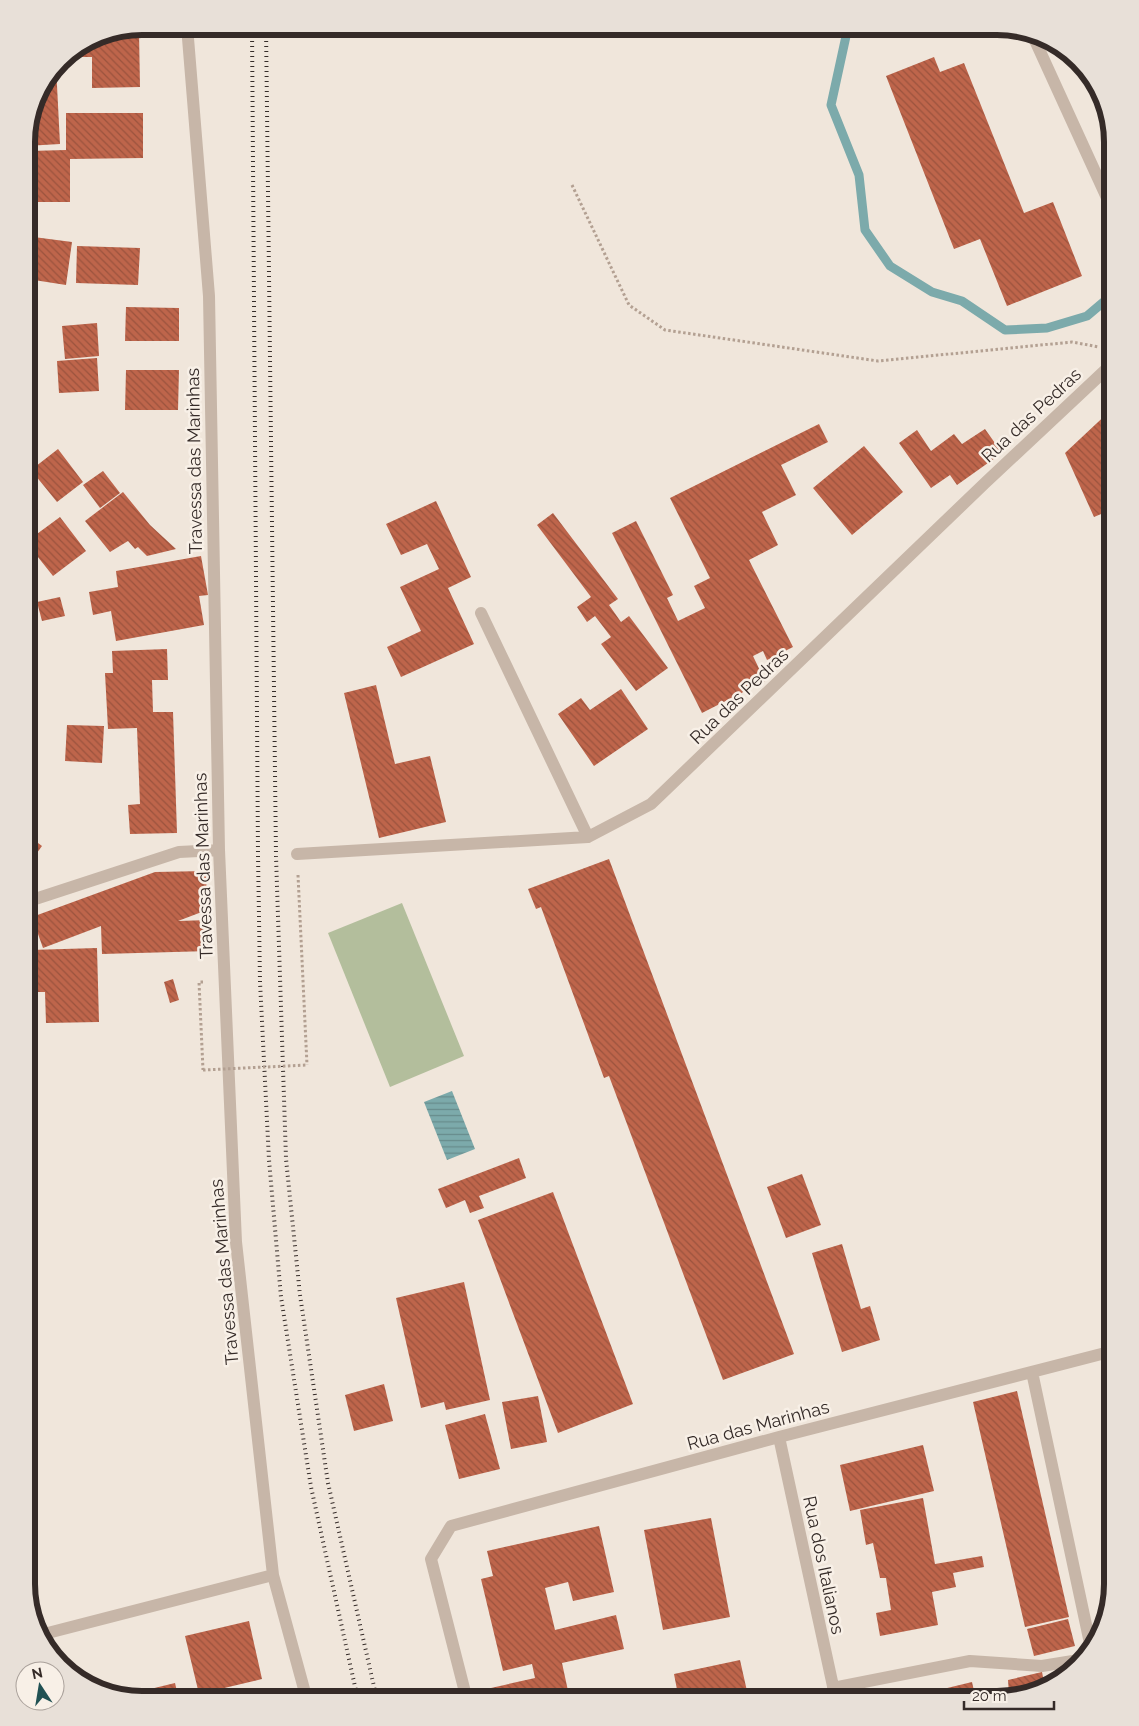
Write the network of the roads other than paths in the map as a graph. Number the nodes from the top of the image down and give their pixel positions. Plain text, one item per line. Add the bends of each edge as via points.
1 (188, 35) edge
2 (1036, 43) edge
3 (1104, 192) edge
4 (1104, 371) edge
5 (481, 614) dead end
6 (588, 836) junction
7 (219, 850) junction
8 (297, 854) road end
9 (35, 899) edge
10 (1104, 1353) edge
11 (1032, 1372) junction
12 (779, 1437) junction
13 (273, 1575) junction
14 (47, 1633) edge
15 (1089, 1639) edge
16 (1072, 1661) edge
17 (305, 1691) edge
18 (465, 1691) edge
19 (833, 1691) edge
20 (846, 1691) edge

1 - 7 street, Travessa das Marinhas via 209,296
2 - 3 street
4 - 6 street, Rua das Pedras via 651,804
5 - 6 street
6 - 8 street, Rua das Pedras
7 - 9 street via 179,852
7 - 13 street, Travessa das Marinhas via 236,1242
10 - 11 street, Rua das Marinhas
11 - 12 street, Rua das Marinhas
11 - 15 street
12 - 18 street, Rua das Marinhas via 451,1526 431,1559
12 - 19 street, Rua dos Italianos
13 - 14 street
13 - 17 street, Travessa das Marinhas
16 - 20 street via 1042,1666 970,1661

